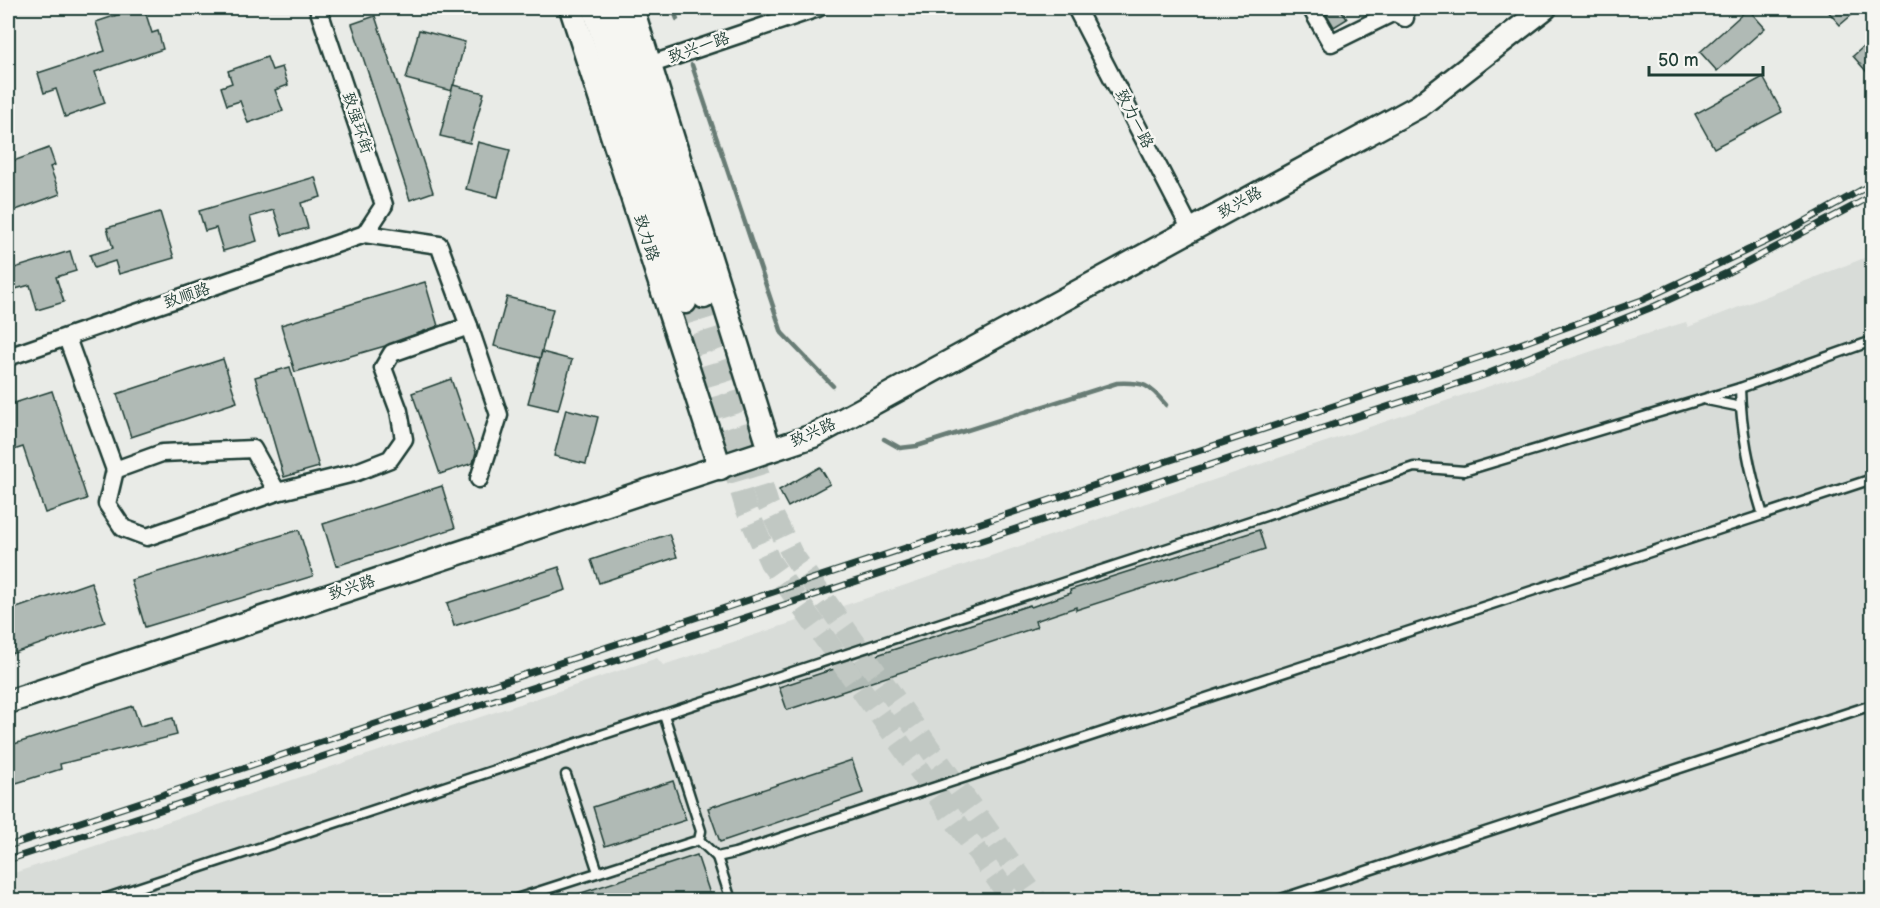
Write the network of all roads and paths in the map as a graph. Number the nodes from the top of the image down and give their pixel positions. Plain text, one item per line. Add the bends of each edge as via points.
1 (318, 8) edge
2 (571, 8) edge
3 (594, 8) edge
4 (612, 8) edge
5 (632, 8) edge
6 (818, 8) edge
7 (1076, 8) edge
8 (1311, 8) edge
9 (1545, 8) edge
10 (1405, 18) dead end
11 (649, 65) junction
12 (1191, 230) junction
13 (365, 234) junction
14 (694, 299) junction
15 (469, 326) junction
16 (67, 338) junction
17 (1872, 341) edge
18 (8, 357) edge
19 (1740, 388) junction
20 (1704, 400) junction
21 (1741, 407) junction
22 (770, 450) junction
23 (720, 468) junction
24 (115, 470) junction
25 (480, 479) dead end
26 (1872, 479) edge
27 (277, 492) junction
28 (1763, 515) junction
29 (8, 702) edge
30 (1872, 705) edge
31 (664, 715) junction
32 (566, 775) dead end
33 (699, 840) junction
34 (717, 857) junction
35 (598, 872) junction
36 (101, 900) edge
37 (513, 900) edge
38 (732, 900) edge
39 (1278, 900) edge

1 - 13 street, 致强环街 via 384,205
2 - 14 street, 致力路
3 - 14 street, 致力路
4 - 14 street, 致力路
5 - 11 street, 致力路
6 - 11 street, 致兴一路
7 - 12 street, 致力一路
8 - 10 street via 1331,43 1394,12
9 - 12 street, 致兴路 via 1419,106
11 - 14 street, 致力路
12 - 22 street, 致兴路 via 813,436
13 - 15 street via 439,245
13 - 16 street, 致顺路
14 - 22 street, 致力路
14 - 23 street, 致力路
15 - 25 street via 499,416
15 - 27 street via 392,352 383,368 399,411 404,439 390,459 354,473
16 - 18 street, 致顺路
16 - 24 street
17 - 19 lane
19 - 20 lane
19 - 21 lane
20 - 21 lane
20 - 31 lane via 1464,471 1414,467
21 - 28 lane via 1747,460
22 - 23 street, 致兴路
23 - 29 street, 致兴路
24 - 27 street via 162,453 253,449
24 - 27 street via 107,504 123,528 147,537
26 - 28 lane
28 - 34 lane
30 - 39 lane
31 - 33 lane via 700,831
31 - 36 lane
32 - 35 lane
33 - 34 lane
33 - 35 lane
34 - 38 lane
35 - 37 lane

